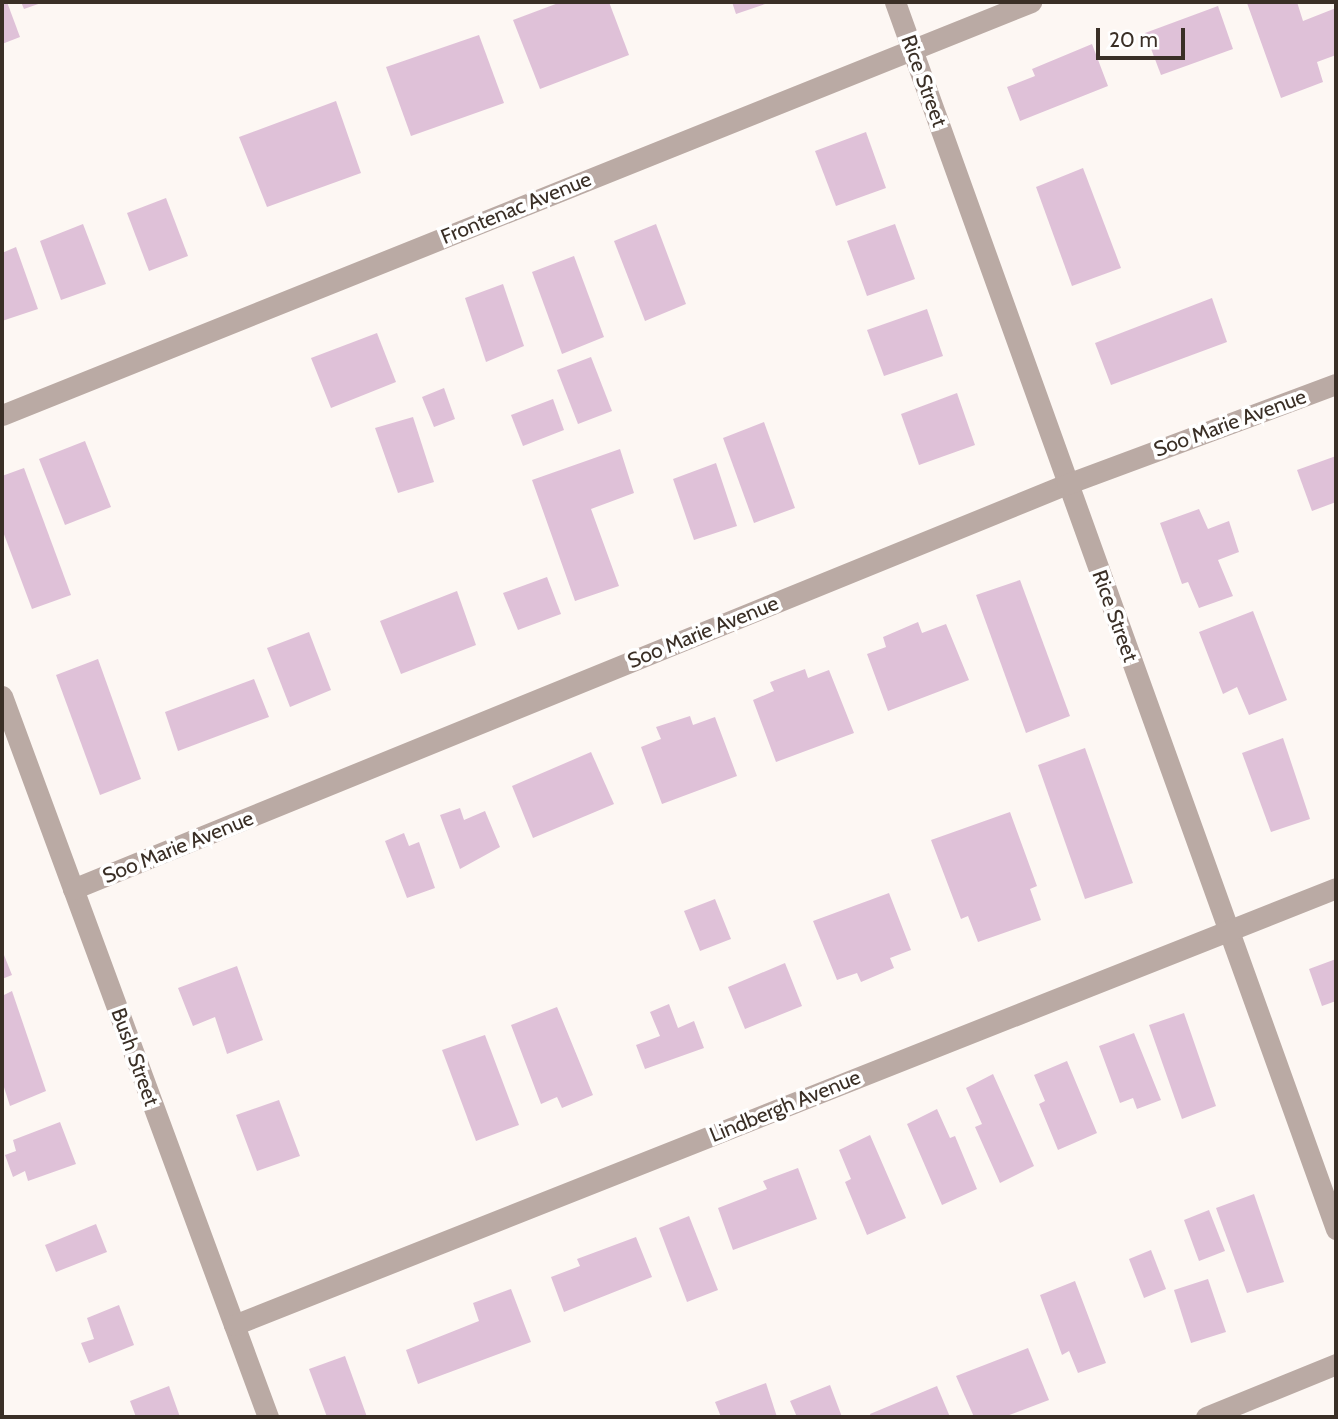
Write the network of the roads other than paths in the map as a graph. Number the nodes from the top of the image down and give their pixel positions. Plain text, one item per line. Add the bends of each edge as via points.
1 (895, 2) edge
2 (1031, 2) edge
3 (913, 49) junction
4 (1336, 384) edge
5 (2, 415) edge
6 (1067, 484) junction
7 (2, 696) edge
8 (1336, 888) edge
9 (73, 889) junction
10 (1228, 930) junction
11 (1336, 1229) edge
12 (234, 1325) junction
13 (1336, 1364) edge
14 (268, 1417) edge
15 (1206, 1417) edge

1 - 3 street, Rice Street
2 - 3 street, Frontenac Avenue
3 - 5 street, Frontenac Avenue
3 - 6 street, Rice Street
4 - 6 street, Soo Marie Avenue
6 - 9 street, Soo Marie Avenue
6 - 10 street, Rice Street
7 - 9 street, Bush Street
8 - 10 street, Lindbergh Avenue
9 - 12 street, Bush Street
10 - 11 street, Rice Street
10 - 12 street, Lindbergh Avenue
12 - 14 street, Bush Street
13 - 15 street

